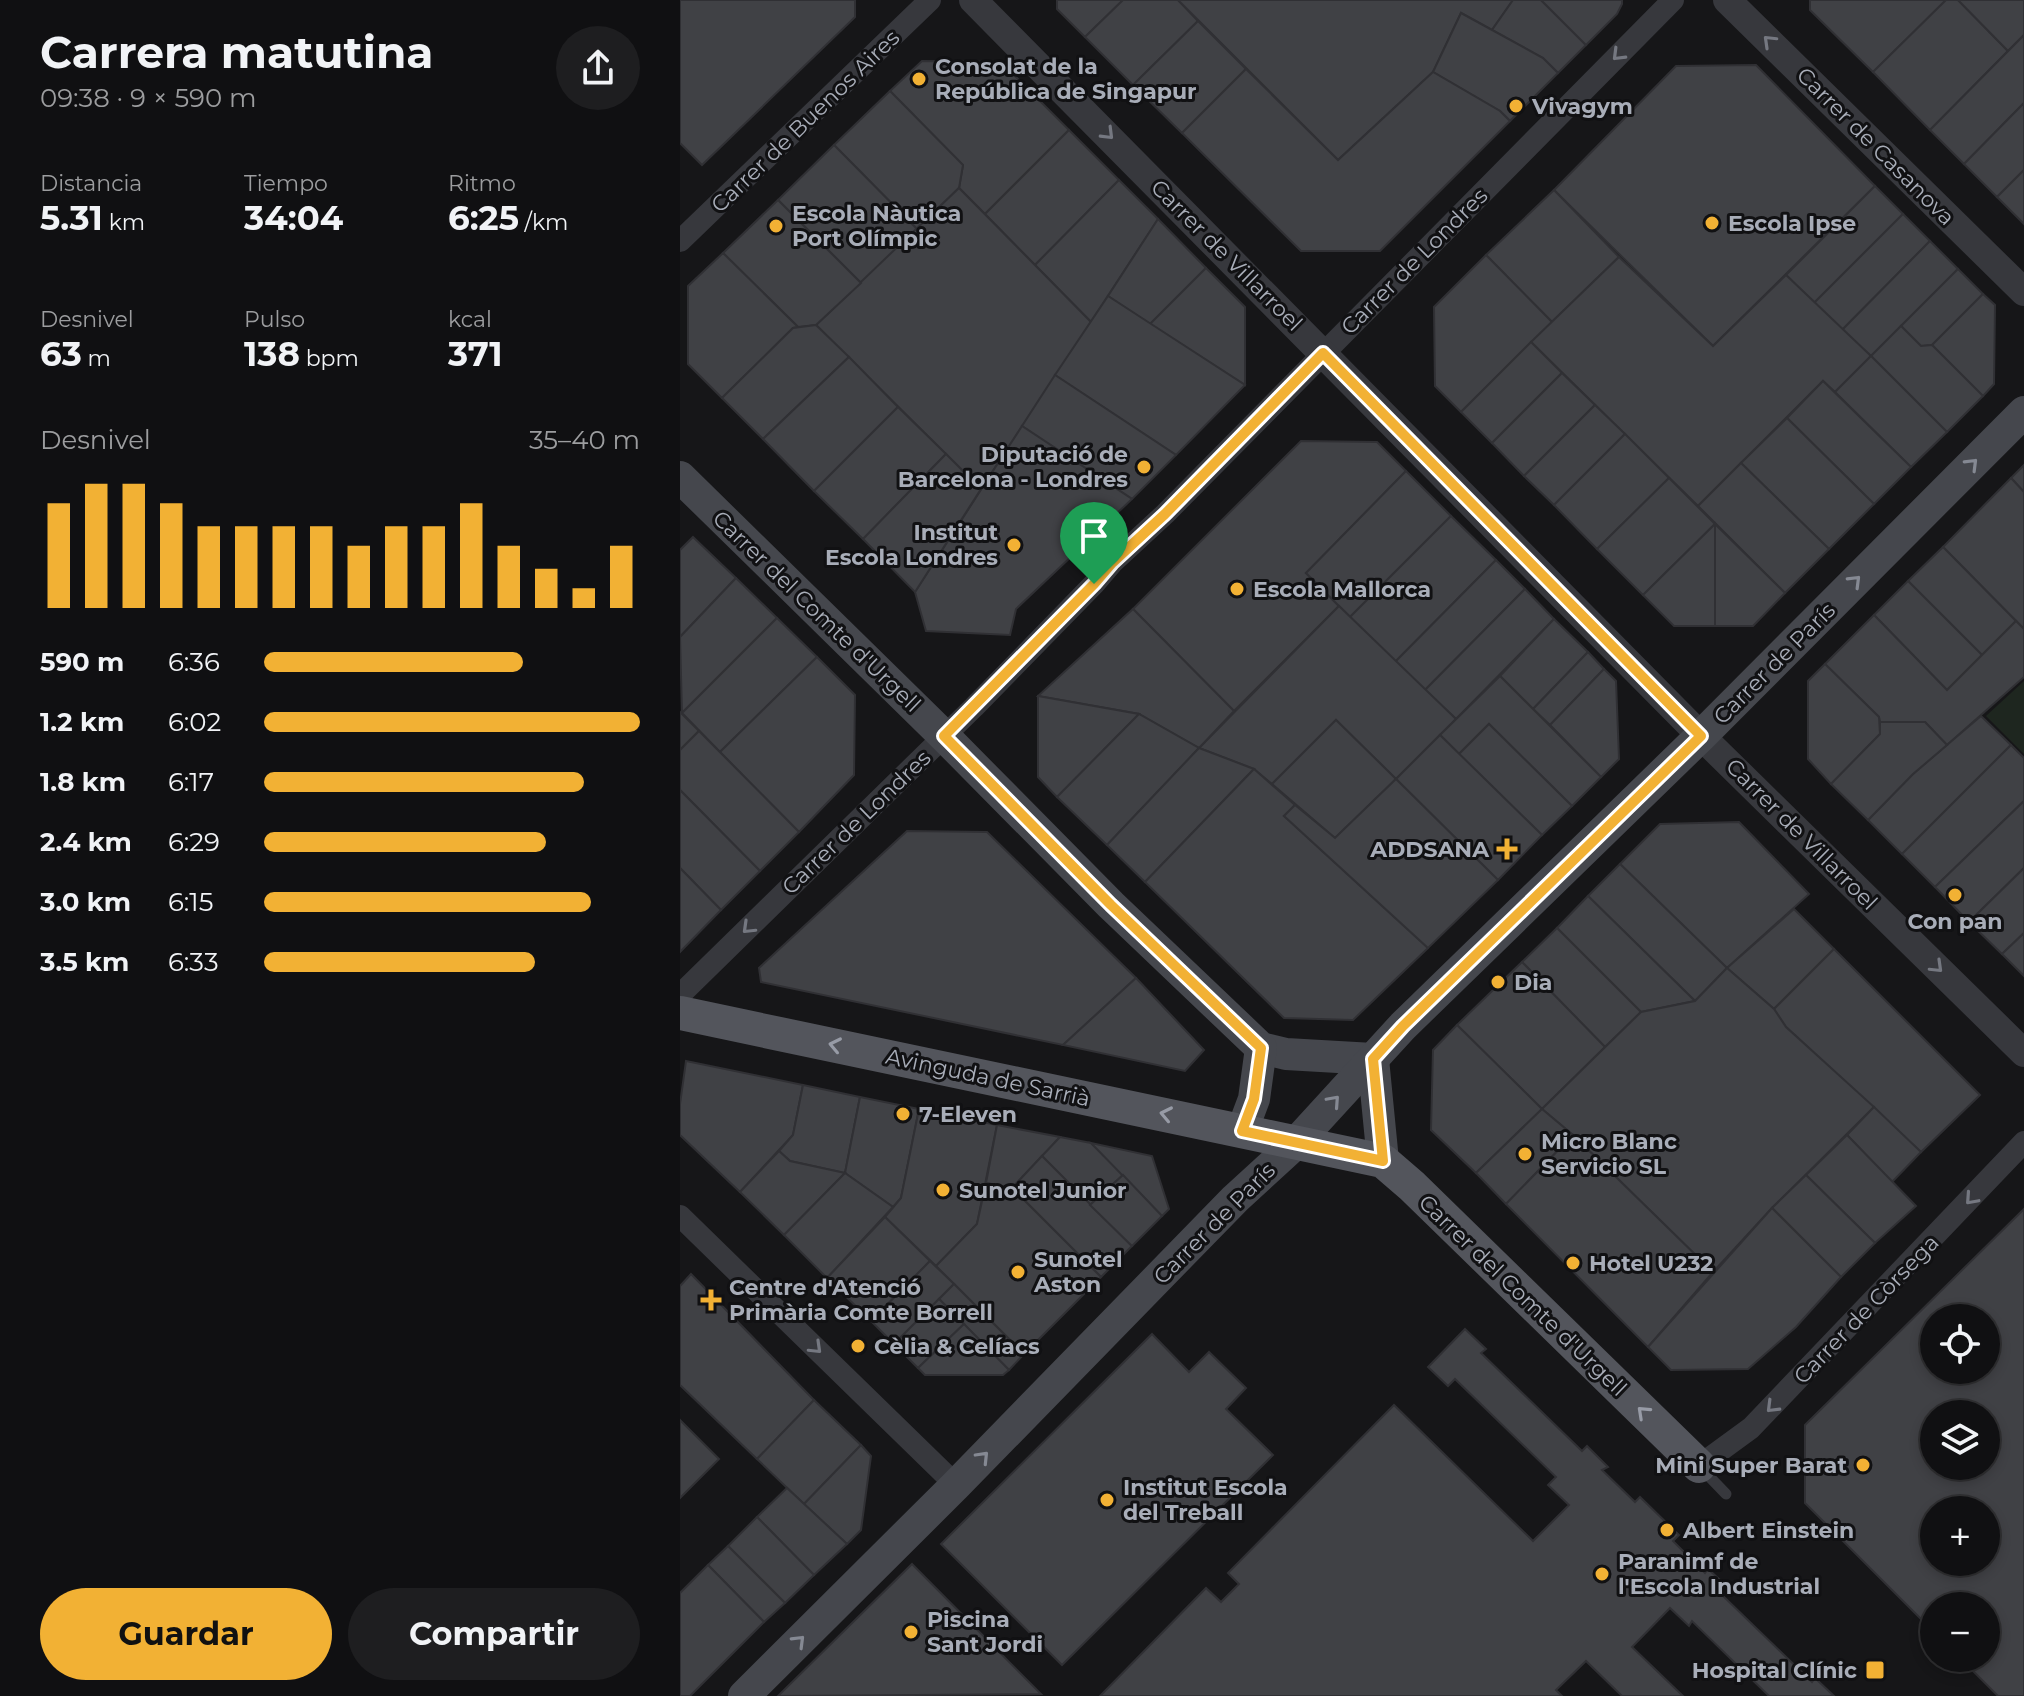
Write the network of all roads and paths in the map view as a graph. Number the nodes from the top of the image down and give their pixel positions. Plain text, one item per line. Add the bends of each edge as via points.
1 (930, 0) edge
2 (973, 0) edge
3 (1673, 0) edge
4 (1727, 0) edge
5 (680, 241) edge
6 (2024, 292) edge
7 (1323, 353) junction
8 (2024, 412) edge
9 (680, 477) edge
10 (944, 736) junction
11 (1701, 736) junction
12 (680, 995) edge
13 (680, 1013) edge
14 (1261, 1048) junction
15 (2024, 1053) edge
16 (1373, 1059) junction
17 (1242, 1131) junction
18 (2024, 1142) edge
19 (1295, 1144) junction
20 (1383, 1161) junction
21 (680, 1216) edge
22 (1699, 1466) junction
23 (956, 1485) junction
24 (1726, 1494) dead end
25 (744, 1696) edge

1 - 5 street, Carrer de Buenos Aires
2 -> 7 street, Carrer de Villarroel
3 -> 7 street, Carrer de Londres
6 -> 4 street, Carrer de Casanova
7 - 10 street, Carrer de Londres
7 - 11 street, Carrer de Villarroel
11 -> 8 main road, Carrer de París
9 - 10 main road, Carrer del Comte d'Urgell
10 -> 12 street, Carrer de Londres
10 - 14 main road, Carrer del Comte d'Urgell
11 -> 15 street, Carrer de Villarroel
11 - 16 main road, Carrer de París
17 -> 13 main road, Avinguda de Sarrià
14 - 16 main road
14 - 17 main road via 1254,1099
19 -> 16 main road, Carrer de París
16 - 20 main road
17 - 19 main road, Avinguda de Sarrià
18 -> 22 street, Carrer de Còrsega via 1751,1428
19 - 20 main road, Carrer del Comte d'Urgell
23 -> 19 main road, Carrer de París
22 -> 20 main road, Carrer del Comte d'Urgell
21 -> 23 street
22 - 24 lane, Carrer del Comte d'Urgell
25 -> 23 main road, Carrer de París

